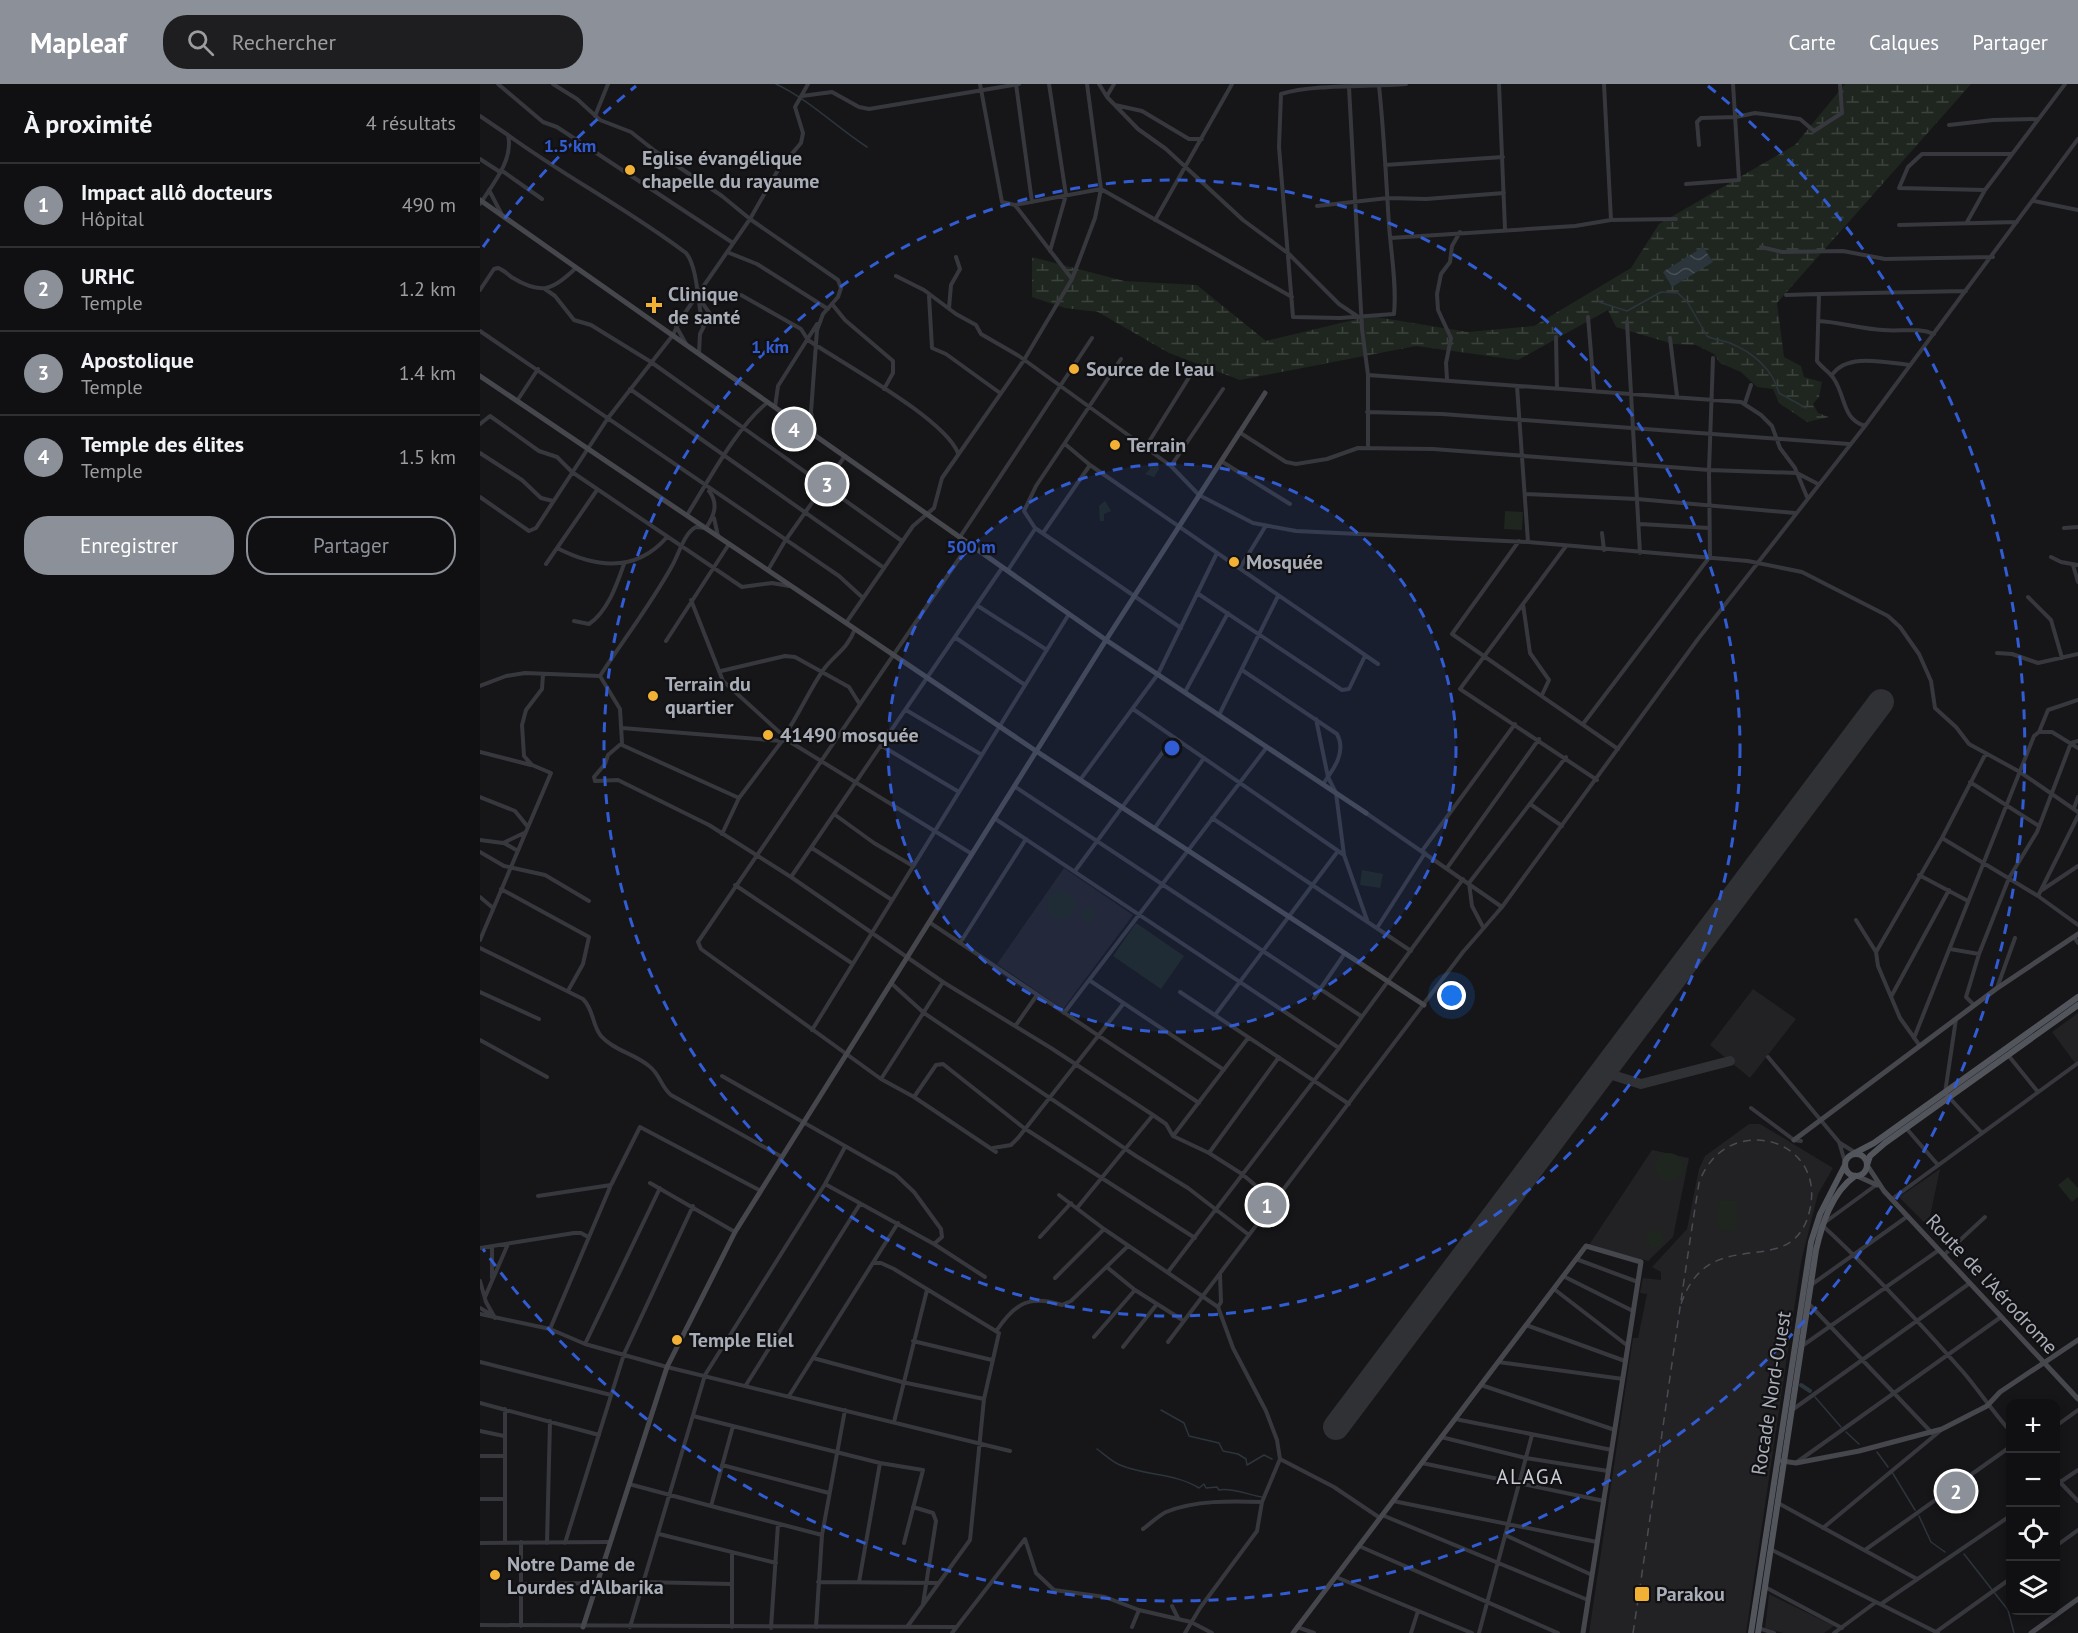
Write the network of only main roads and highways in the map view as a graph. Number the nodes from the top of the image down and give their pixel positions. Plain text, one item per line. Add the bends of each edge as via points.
1 (2078, 997) edge
2 (2078, 1005) edge
3 (1947, 1095) junction
4 (1856, 1154) junction
5 (1845, 1163) junction
6 (1867, 1164) junction
7 (1856, 1176) junction
8 (1781, 1461) junction
9 (1758, 1630) edge
10 (1751, 1633) edge

1 - 3 main road
2 - 3 main road
3 - 4 main road
3 - 6 main road via 1876,1150
4 - 5 main road
4 - 6 main road
5 - 7 main road via 1847,1171
5 - 8 main road, Rocade Nord-Ouest via 1811,1242
6 - 7 main road via 1865,1171
7 - 8 main road, Rocade Nord-Ouest via 1839,1191 1824,1225
8 - 9 main road, Rocade Nord-Ouest
8 - 10 main road, Rocade Nord-Ouest

